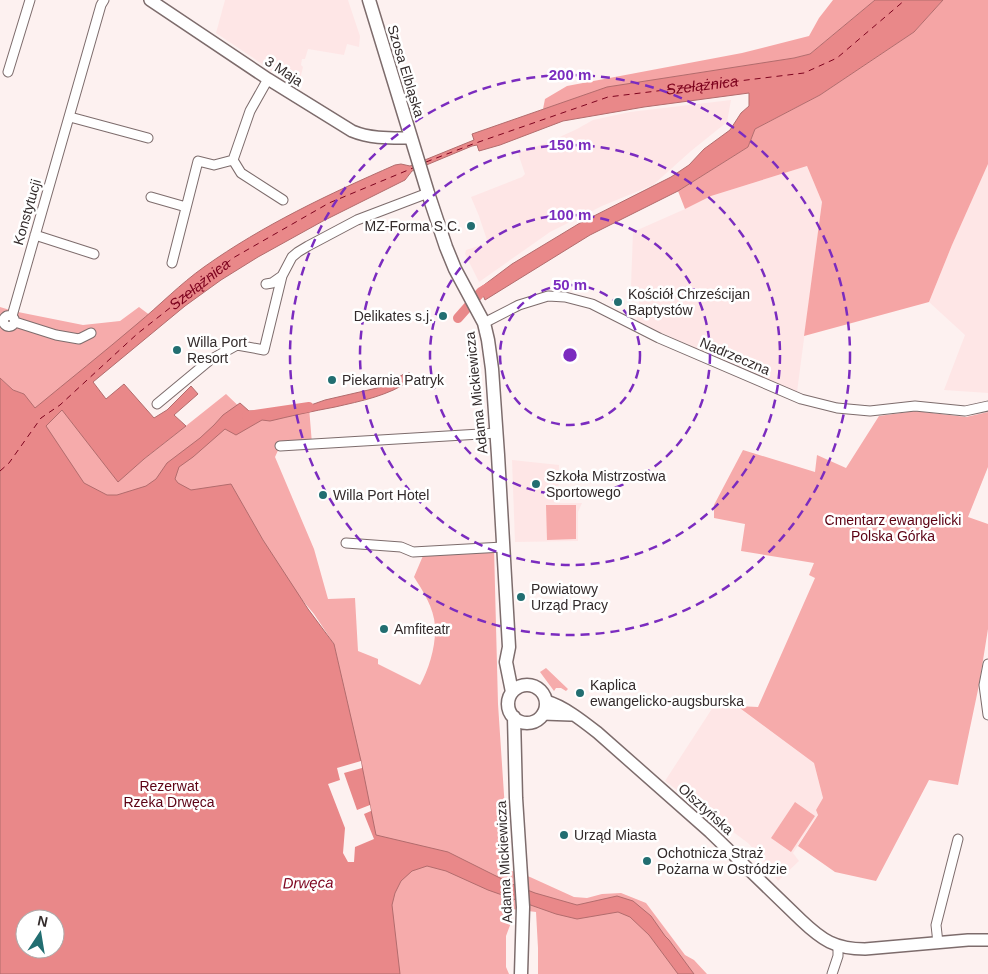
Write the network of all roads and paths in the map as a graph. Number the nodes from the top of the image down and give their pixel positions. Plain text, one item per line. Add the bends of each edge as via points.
1 (30, 0) edge
2 (104, 0) edge
3 (150, 0) edge
4 (369, 0) edge
5 (8, 72) dead end
6 (268, 79) junction
7 (70, 117) junction
8 (148, 138) dead end
9 (413, 144) junction
10 (233, 160) junction
11 (427, 189) junction
12 (151, 197) dead end
13 (283, 200) dead end
14 (186, 207) junction
15 (35, 235) junction
16 (94, 254) dead end
17 (172, 263) dead end
18 (282, 276) junction
19 (266, 284) dead end
20 (8, 318) edge
21 (484, 323) junction
22 (91, 333) dead end
23 (157, 404) dead end
24 (988, 406) edge
25 (497, 433) junction
26 (280, 446) dead end
27 (346, 543) dead end
28 (503, 547) junction
29 (988, 664) edge
30 (518, 689) junction
31 (545, 707) junction
32 (988, 715) edge
33 (514, 717) junction
34 (527, 722) junction
35 (514, 749) junction
36 (958, 839) dead end
37 (988, 940) edge
38 (938, 943) junction
39 (838, 946) junction
40 (521, 974) edge
41 (832, 974) edge

1 - 5 street
2 - 7 street, Konstytucji
3 - 6 street, 3 Maja
4 - 9 main road, Szosa Elbląska
6 - 9 street, 3 Maja via 352,131
6 - 10 street via 250,111
7 - 8 street
7 - 15 street, Konstytucji
9 - 11 main road, Adama Mickiewicza
10 - 13 street via 241,173
10 - 14 street via 214,164 198,161
11 - 18 street via 308,246 292,257
11 - 21 main road, Adama Mickiewicza via 455,270
12 - 14 street
14 - 17 street
15 - 16 street
15 - 20 street, Konstytucji
18 - 19 street
18 - 23 street via 264,350 237,345 210,360
20 - 22 street via 56,335 80,339
21 - 24 street, Nadrzeczna via 519,305 548,296 566,297 592,304 659,338 801,399 837,408 870,411 915,406 965,411
21 - 25 main road, Adama Mickiewicza
25 - 26 street
25 - 28 main road, Adama Mickiewicza
27 - 28 street via 401,547 413,552
28 - 30 main road, Adama Mickiewicza via 506,662
29 - 32 street via 984,686
30 - 31 main road via 531,685 538,688 543,694
30 - 33 main road via 508,702
31 - 34 main road via 536,720
31 - 39 street, Olsztyńska via 573,715 598,733 716,838 813,932
33 - 34 main road
33 - 35 main road, Adama Mickiewicza
34 - 35 main road, Adama Mickiewicza
35 - 40 main road, Adama Mickiewicza via 523,907
36 - 38 street via 936,925
37 - 38 street, Olsztyńska
38 - 39 street, Olsztyńska via 866,950
39 - 41 street

